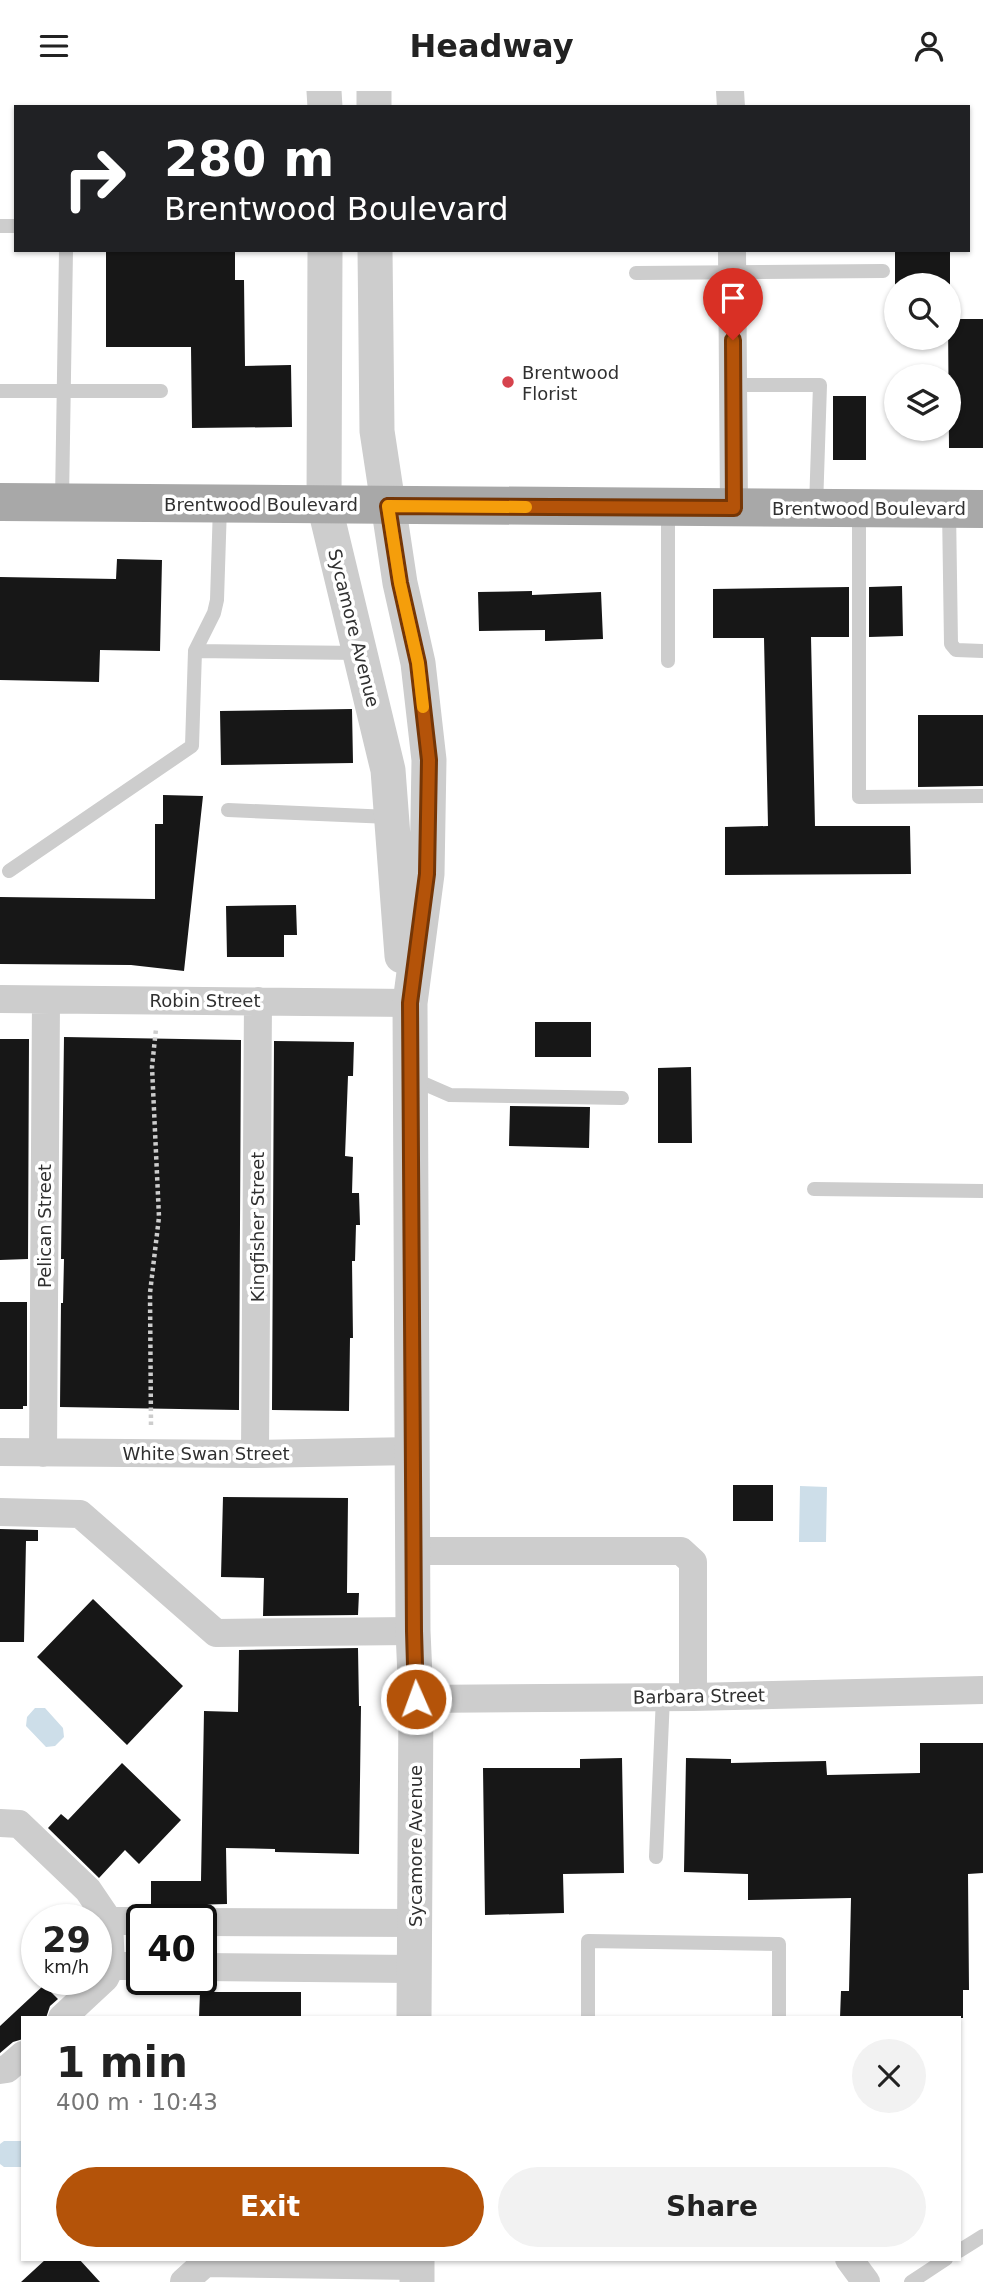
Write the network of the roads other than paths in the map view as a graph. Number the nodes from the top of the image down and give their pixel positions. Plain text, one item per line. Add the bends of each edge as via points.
1 (66, 252) edge
2 (325, 252) edge
3 (376, 252) edge
4 (732, 261) edge
5 (883, 271) dead end
6 (636, 273) dead end
7 (733, 385) junction
8 (0, 391) edge
9 (62, 391) junction
10 (161, 391) dead end
11 (0, 502) edge
12 (62, 502) junction
13 (220, 504) junction
14 (324, 504) junction
15 (388, 506) junction
16 (668, 508) junction
17 (734, 508) junction
18 (816, 508) junction
19 (859, 508) junction
20 (966, 509) edge
21 (195, 651) junction
22 (983, 651) edge
23 (361, 653) junction
24 (668, 661) dead end
25 (983, 796) edge
26 (228, 810) dead end
27 (391, 817) junction
28 (9, 871) dead end
29 (0, 999) edge
30 (46, 1000) junction
31 (258, 1001) junction
32 (410, 1003) junction
33 (410, 1078) junction
34 (622, 1098) dead end
35 (814, 1189) dead end
36 (983, 1191) edge
37 (412, 1451) junction
38 (0, 1452) edge
39 (43, 1453) junction
40 (255, 1454) junction
41 (0, 1512) edge
42 (414, 1551) junction
43 (414, 1631) junction
44 (983, 1690) edge
45 (663, 1697) junction
46 (693, 1697) junction
47 (416, 1699) junction
48 (0, 1823) edge
49 (656, 1857) dead end
50 (97, 1904) edge
51 (217, 1921) edge
52 (414, 1923) junction
53 (217, 1967) edge
54 (414, 1969) junction
55 (87, 1995) edge
56 (64, 2016) edge
57 (414, 2016) edge
58 (588, 2016) edge
59 (779, 2016) edge
60 (21, 2057) edge
61 (0, 2070) edge
62 (983, 2236) edge
63 (961, 2250) edge
64 (850, 2261) edge
65 (944, 2261) edge
66 (417, 2269) edge
67 (184, 2282) edge
68 (866, 2282) edge
69 (911, 2282) edge

1 - 9 lane
2 - 14 street, Sycamore Avenue
3 - 15 street, Sycamore Avenue via 377,431
4 - 5 lane
4 - 6 lane
4 - 7 street
7 - 17 street
7 - 18 lane via 820,385
8 - 9 lane
9 - 10 lane
9 - 12 lane
11 - 12 main road, Brentwood Boulevard
12 - 13 main road, Brentwood Boulevard
13 - 14 main road, Brentwood Boulevard
13 - 21 lane via 217,600
14 - 15 main road, Brentwood Boulevard
14 - 23 street, Sycamore Avenue
15 - 16 main road, Brentwood Boulevard
15 - 32 street, Sycamore Avenue via 418,663 429,760 427,874
16 - 17 main road, Brentwood Boulevard
16 - 24 lane
17 - 18 main road, Brentwood Boulevard
18 - 19 main road, Brentwood Boulevard
19 - 20 main road, Brentwood Boulevard
19 - 25 lane via 859,797
20 - 22 lane via 951,644 956,650
21 - 23 lane
21 - 28 lane via 192,746
23 - 27 street, Sycamore Avenue via 388,770
26 - 27 lane
27 - 32 street, Sycamore Avenue via 399,937
29 - 30 street, Robin Street
30 - 31 street, Robin Street
30 - 39 street, Pelican Street
31 - 32 street, Robin Street
31 - 40 street, Kingfisher Street
32 - 33 street, Sycamore Avenue
33 - 34 lane via 450,1095
33 - 37 street, Sycamore Avenue
35 - 36 lane
37 - 40 street, White Swan Street
37 - 42 street, Sycamore Avenue
38 - 39 street, White Swan Street
39 - 40 street, White Swan Street
41 - 43 street via 80,1514 216,1633
42 - 43 street, Sycamore Avenue
42 - 46 street via 681,1551 692,1562
43 - 47 street, Sycamore Avenue
44 - 46 street, Barbara Street
45 - 46 street, Barbara Street
45 - 47 street, Barbara Street
45 - 49 lane
47 - 52 street, Sycamore Avenue
48 - 50 street via 19,1824
51 - 52 street
52 - 54 street, Sycamore Avenue
53 - 54 street
54 - 57 street, Sycamore Avenue
55 - 56 street
58 - 59 lane via 588,1941 779,1944
60 - 61 street
62 - 63 lane
64 - 68 street
65 - 69 lane
66 - 67 street via 205,2263

